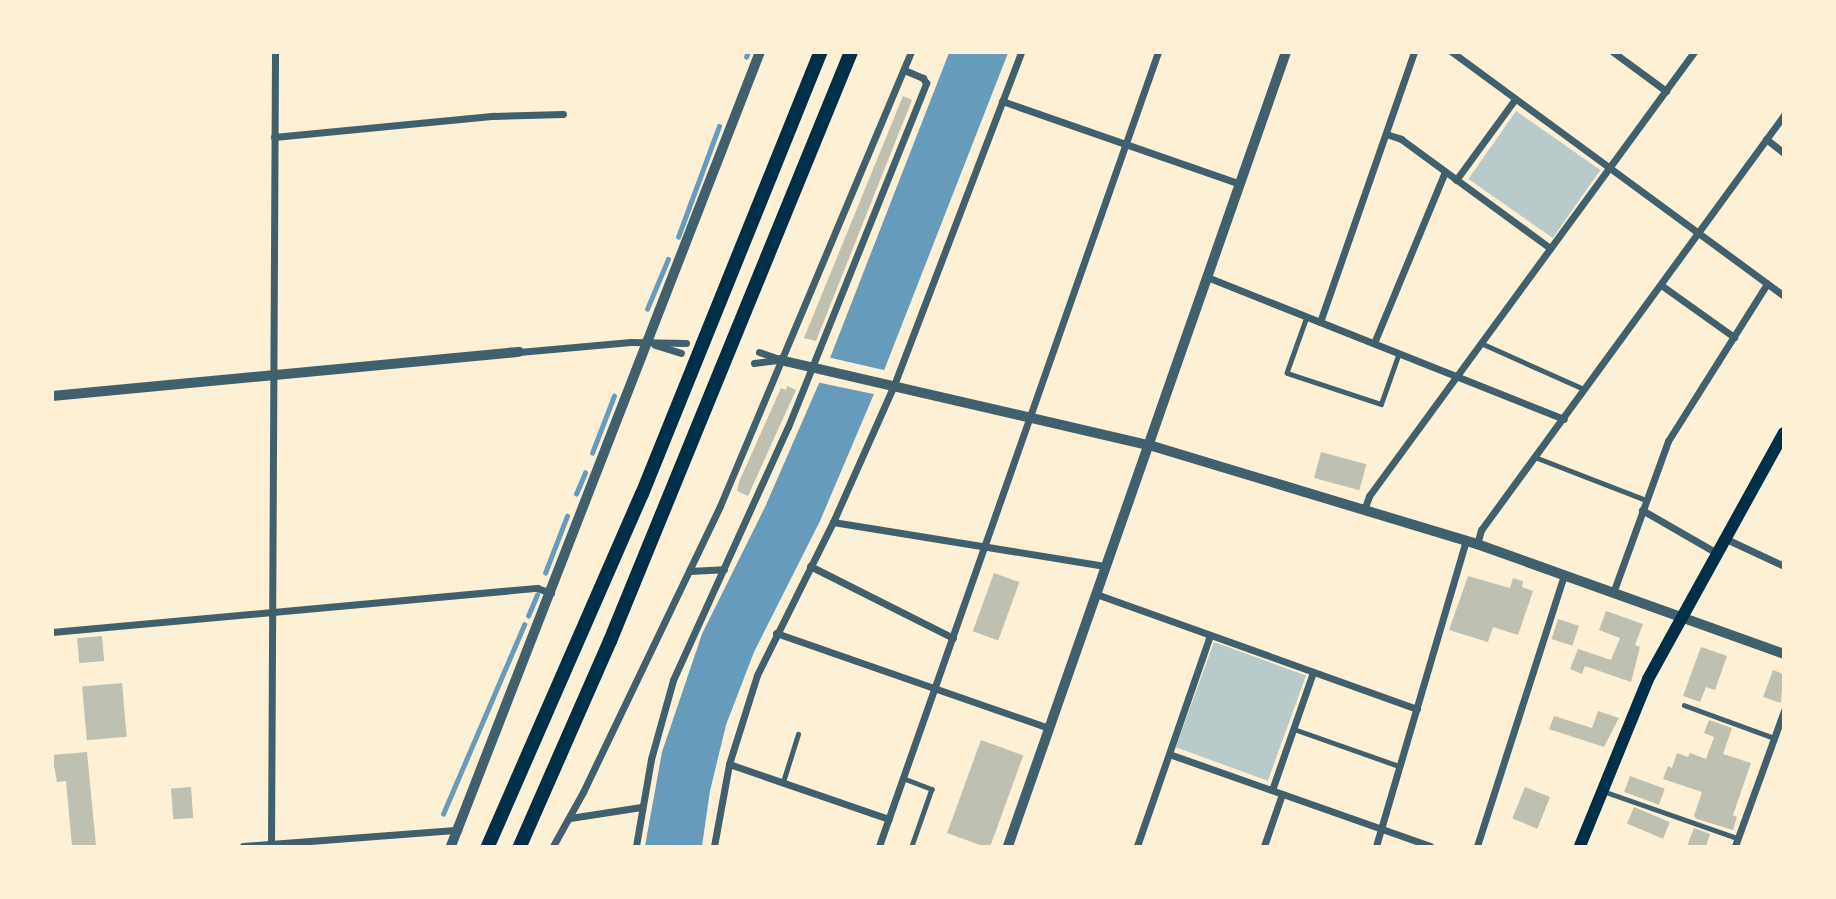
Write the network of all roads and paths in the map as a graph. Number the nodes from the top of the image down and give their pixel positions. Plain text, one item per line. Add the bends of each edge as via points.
1 (275, 52) edge
2 (760, 52) edge
3 (821, 52) edge
4 (851, 52) edge
5 (911, 52) edge
6 (1021, 52) edge
7 (1158, 52) edge
8 (1286, 52) edge
9 (1414, 52) edge
10 (1452, 52) edge
11 (1613, 52) edge
12 (1694, 52) edge
13 (904, 70) junction
14 (1666, 91) junction
15 (1515, 99) junction
16 (1002, 101) junction
17 (563, 114) dead end
18 (1783, 115) edge
19 (1386, 134) junction
20 (274, 137) junction
21 (1766, 139) junction
22 (1126, 144) junction
23 (1783, 153) edge
24 (1609, 167) junction
25 (1446, 172) junction
26 (1456, 180) junction
27 (1240, 184) junction
28 (1698, 234) junction
29 (1550, 248) junction
30 (1207, 277) junction
31 (1767, 284) junction
32 (1661, 285) junction
33 (1783, 296) edge
34 (1307, 317) junction
35 (1321, 321) junction
36 (1734, 337) junction
37 (648, 343) junction
38 (687, 343) dead end
39 (1374, 343) junction
40 (1481, 343) junction
41 (519, 352) joint
42 (759, 352) dead end
43 (681, 353) dead end
44 (1399, 354) junction
45 (780, 360) junction
46 (754, 363) dead end
47 (816, 367) junction
48 (273, 375) junction
49 (1457, 376) junction
50 (890, 384) junction
51 (1585, 389) junction
52 (52, 396) edge
53 (1029, 417) junction
54 (1564, 419) junction
55 (1783, 433) edge
56 (1149, 445) junction
57 (1535, 457) junction
58 (1646, 500) junction
59 (1364, 510) junction
60 (1642, 510) junction
61 (833, 522) junction
62 (1723, 537) junction
63 (1466, 540) junction
64 (1477, 544) junction
65 (985, 546) junction
66 (1715, 552) junction
67 (810, 566) junction
68 (1106, 566) junction
69 (1783, 566) edge
70 (724, 569) junction
71 (689, 571) junction
72 (1564, 575) junction
73 (551, 593) junction
74 (1613, 593) junction
75 (1097, 594) junction
76 (273, 612) junction
77 (1680, 617) junction
78 (52, 632) edge
79 (776, 634) junction
80 (1210, 635) junction
81 (953, 638) junction
82 (1783, 654) edge
83 (1313, 672) junction
84 (935, 688) junction
85 (1684, 705) dead end
86 (1416, 709) junction
87 (1783, 711) edge
88 (1049, 728) junction
89 (1294, 729) junction
90 (798, 734) dead end
91 (1774, 738) junction
92 (1169, 754) junction
93 (729, 764) junction
94 (1399, 766) junction
95 (903, 778) junction
96 (783, 782) junction
97 (1272, 790) junction
98 (1601, 790) junction
99 (1283, 794) junction
100 (641, 807) junction
101 (570, 818) junction
102 (889, 820) junction
103 (1381, 829) junction
104 (458, 830) junction
105 (1737, 843) edge
106 (271, 845) edge
107 (243, 846) edge
108 (451, 846) edge
109 (488, 846) edge
110 (520, 846) edge
111 (553, 846) edge
112 (636, 846) edge
113 (714, 846) edge
114 (880, 846) edge
115 (912, 846) edge
116 (1008, 846) edge
117 (1137, 846) edge
118 (1264, 846) edge
119 (1376, 846) edge
120 (1430, 846) edge
121 (1477, 846) edge
122 (1580, 846) edge

1 - 20 street
2 - 37 street
3 - 109 highway via 642,494
4 - 110 highway via 621,616
5 - 13 street
6 - 16 street
7 - 22 street
8 - 27 street
9 - 19 street
10 - 15 street
11 - 14 street
12 - 14 street
13 - 45 street
13 - 47 street via 926,83
14 - 24 street
15 - 24 street
15 - 26 street
16 - 22 street
16 - 50 street
17 - 20 street
18 - 21 street
19 - 25 street via 1401,139
19 - 35 street
20 - 48 street
21 - 23 street
21 - 28 street
22 - 27 street
22 - 53 street
24 - 28 street
24 - 29 street
25 - 26 street
25 - 39 street
26 - 29 street
27 - 30 street
28 - 31 street
28 - 32 street
29 - 40 street
30 - 34 street
30 - 56 street
31 - 33 street
31 - 36 street
32 - 36 street
32 - 51 street
34 - 35 street
34 - 44 lane via 1287,373 1381,404
35 - 39 street
36 - 58 street via 1668,441
37 - 38 street
37 - 41 street
37 - 43 street
37 - 73 street
39 - 44 street
40 - 49 street
40 - 51 lane
41 - 48 street
42 - 45 street
44 - 49 street
45 - 46 street
45 - 47 street
45 - 71 street
47 - 50 street
47 - 70 street
48 - 52 street
48 - 76 street
49 - 54 street
49 - 59 street via 1369,496
50 - 53 street
50 - 61 street
51 - 54 street
53 - 56 street
53 - 65 street
54 - 57 street
55 - 62 main road
56 - 59 street
56 - 68 street
57 - 58 lane
57 - 64 street via 1482,530
58 - 60 street
59 - 63 street
60 - 66 street
60 - 74 street
61 - 65 street
61 - 67 street
62 - 66 main road
62 - 69 street
63 - 64 street
63 - 86 street
64 - 72 street
65 - 68 street
65 - 81 street
66 - 77 main road
67 - 79 street
67 - 81 street
68 - 75 street
70 - 71 street
70 - 100 street via 673,680
71 - 101 street
72 - 74 street
72 - 121 street
73 - 76 street via 537,588
73 - 104 street
74 - 77 street
75 - 80 street
75 - 88 street
76 - 78 street
76 - 106 street
77 - 82 street
77 - 98 main road via 1647,679
79 - 84 street
79 - 93 street via 757,675
80 - 83 street
80 - 92 street
81 - 84 street
83 - 86 street
83 - 89 street
84 - 88 street
84 - 95 street
85 - 91 lane
86 - 94 street
87 - 91 street
88 - 116 street
89 - 94 lane
89 - 97 street
90 - 96 lane
91 - 105 street
92 - 97 street
92 - 117 street
93 - 96 street
93 - 113 street
94 - 103 street
95 - 102 street
95 - 115 lane via 932,789
96 - 102 street
97 - 99 street
98 - 105 lane
98 - 122 main road
99 - 103 street
99 - 118 street
100 - 101 street
100 - 112 street
101 - 111 street
102 - 114 street
103 - 119 street
103 - 120 street
104 - 106 street
104 - 108 street
106 - 107 street

